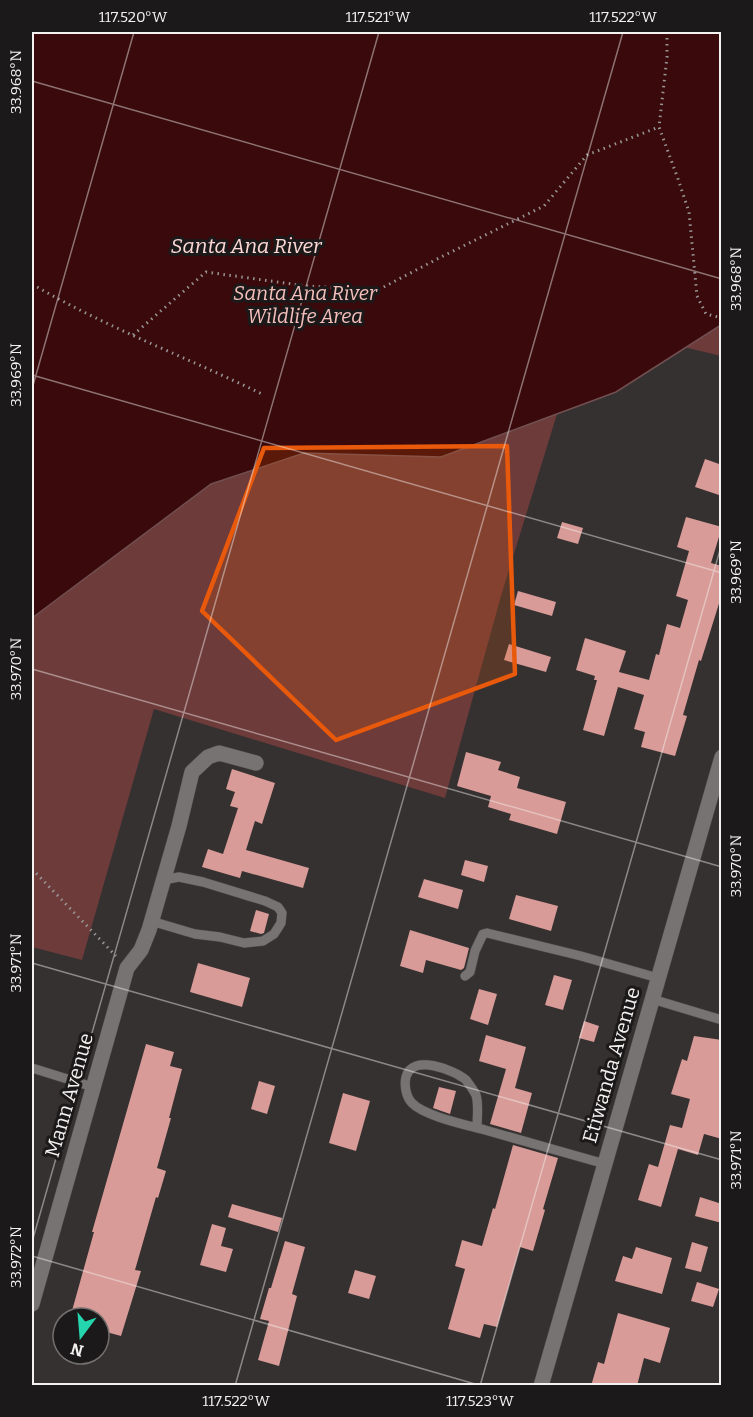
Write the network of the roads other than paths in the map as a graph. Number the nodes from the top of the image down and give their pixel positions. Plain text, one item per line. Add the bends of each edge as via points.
1 (722, 757) edge
2 (256, 763) dead end
3 (163, 880) junction
4 (152, 921) junction
5 (465, 976) dead end
6 (658, 978) junction
7 (652, 999) junction
8 (722, 1020) edge
9 (32, 1068) edge
10 (93, 1087) junction
11 (477, 1128) junction
12 (605, 1164) junction
13 (32, 1304) edge
14 (541, 1386) edge

1 - 6 street, Etiwanda Avenue
2 - 3 street, Mann Avenue via 219,753 208,757 192,772
3 - 4 street, Mann Avenue
3 - 4 lane via 179,877 265,901 278,907 281,923 263,941 244,943
4 - 10 street, Mann Avenue via 141,950 127,968
5 - 6 lane via 470,972 483,934 487,933
6 - 7 street, Etiwanda Avenue
7 - 8 lane
7 - 12 street, Etiwanda Avenue
9 - 10 lane
10 - 13 street, Mann Avenue
11 - 11 lane via 430,1114 412,1103 406,1091 406,1076 412,1067 435,1066 467,1081 476,1095
11 - 12 lane
12 - 14 street, Etiwanda Avenue

